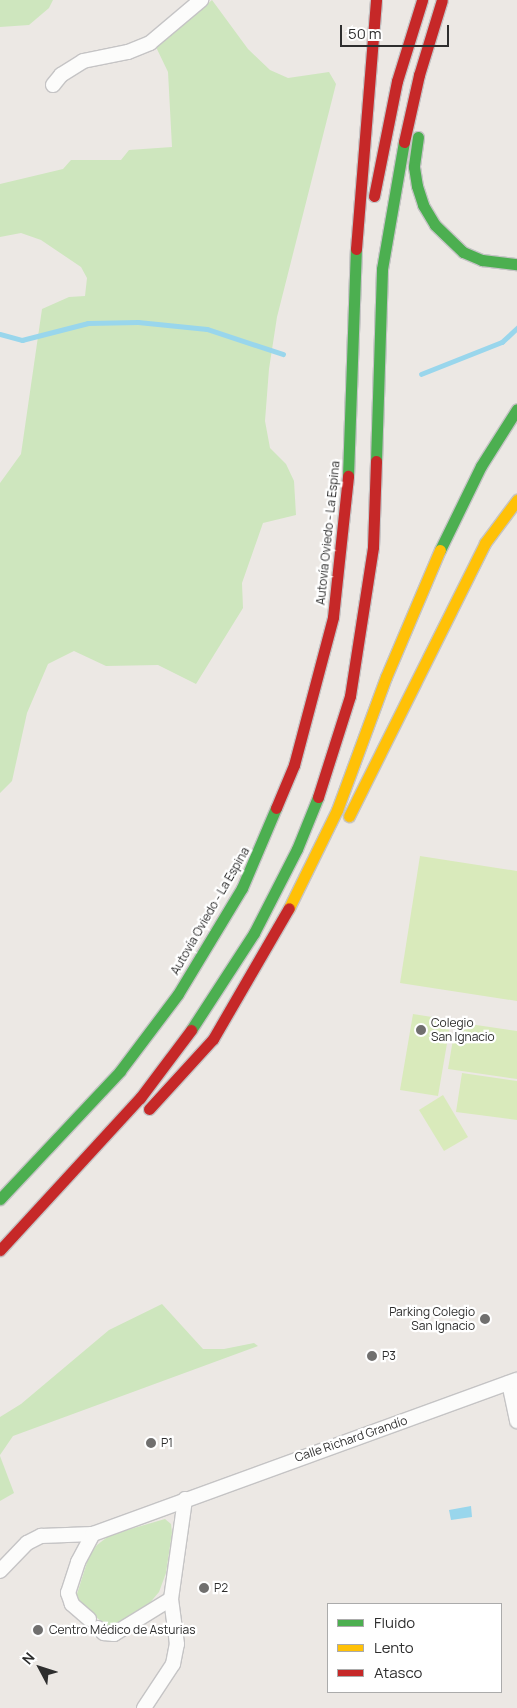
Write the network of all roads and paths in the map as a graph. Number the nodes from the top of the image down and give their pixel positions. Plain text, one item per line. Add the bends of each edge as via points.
1 (201, 0) edge
2 (376, 0) edge
3 (422, 0) edge
4 (442, 0) edge
5 (453, 0) edge
6 (53, 85) dead end
7 (517, 264) edge
8 (354, 370) junction
9 (517, 409) edge
10 (517, 500) edge
11 (343, 827) dead end
12 (334, 844) dead end
13 (213, 1039) junction
14 (139, 1119) dead end
15 (72, 1191) dead end
16 (0, 1199) edge
17 (0, 1250) edge
18 (6, 1262) dead end
19 (513, 1381) edge
20 (517, 1421) edge
21 (185, 1499) junction
22 (93, 1534) junction
23 (0, 1571) edge
24 (171, 1599) junction
25 (144, 1708) edge

1 - 6 street via 150,43 128,52 83,61 61,74
2 - 8 highway via 354,268
3 - 8 highway via 395,89 378,163
4 - 17 highway via 419,76 394,185 382,269 373,547 350,696 326,773 297,849 254,933 210,1006 140,1098
5 - 7 highway via 421,112 414,167 417,186 423,205 448,241 482,260
8 - 16 highway, Autovía Oviedo - La Espina via 347,496 333,617 294,766 262,847 200,960 148,1035 90,1104
9 - 13 highway via 481,466 448,531 386,677 332,818 278,932
10 - 11 highway via 484,543
12 - 13 highway via 299,914 257,982
13 - 14 highway
15 - 18 highway
19 - 20 street
19 - 21 street, Calle Richard Grandío
21 - 22 street, Calle Richard Grandío
21 - 24 street
22 - 23 street, Calle Richard Grandío via 41,1536 27,1543
22 - 24 street via 78,1562 68,1593 72,1604 104,1633 114,1634
24 - 25 street via 177,1644 173,1664

